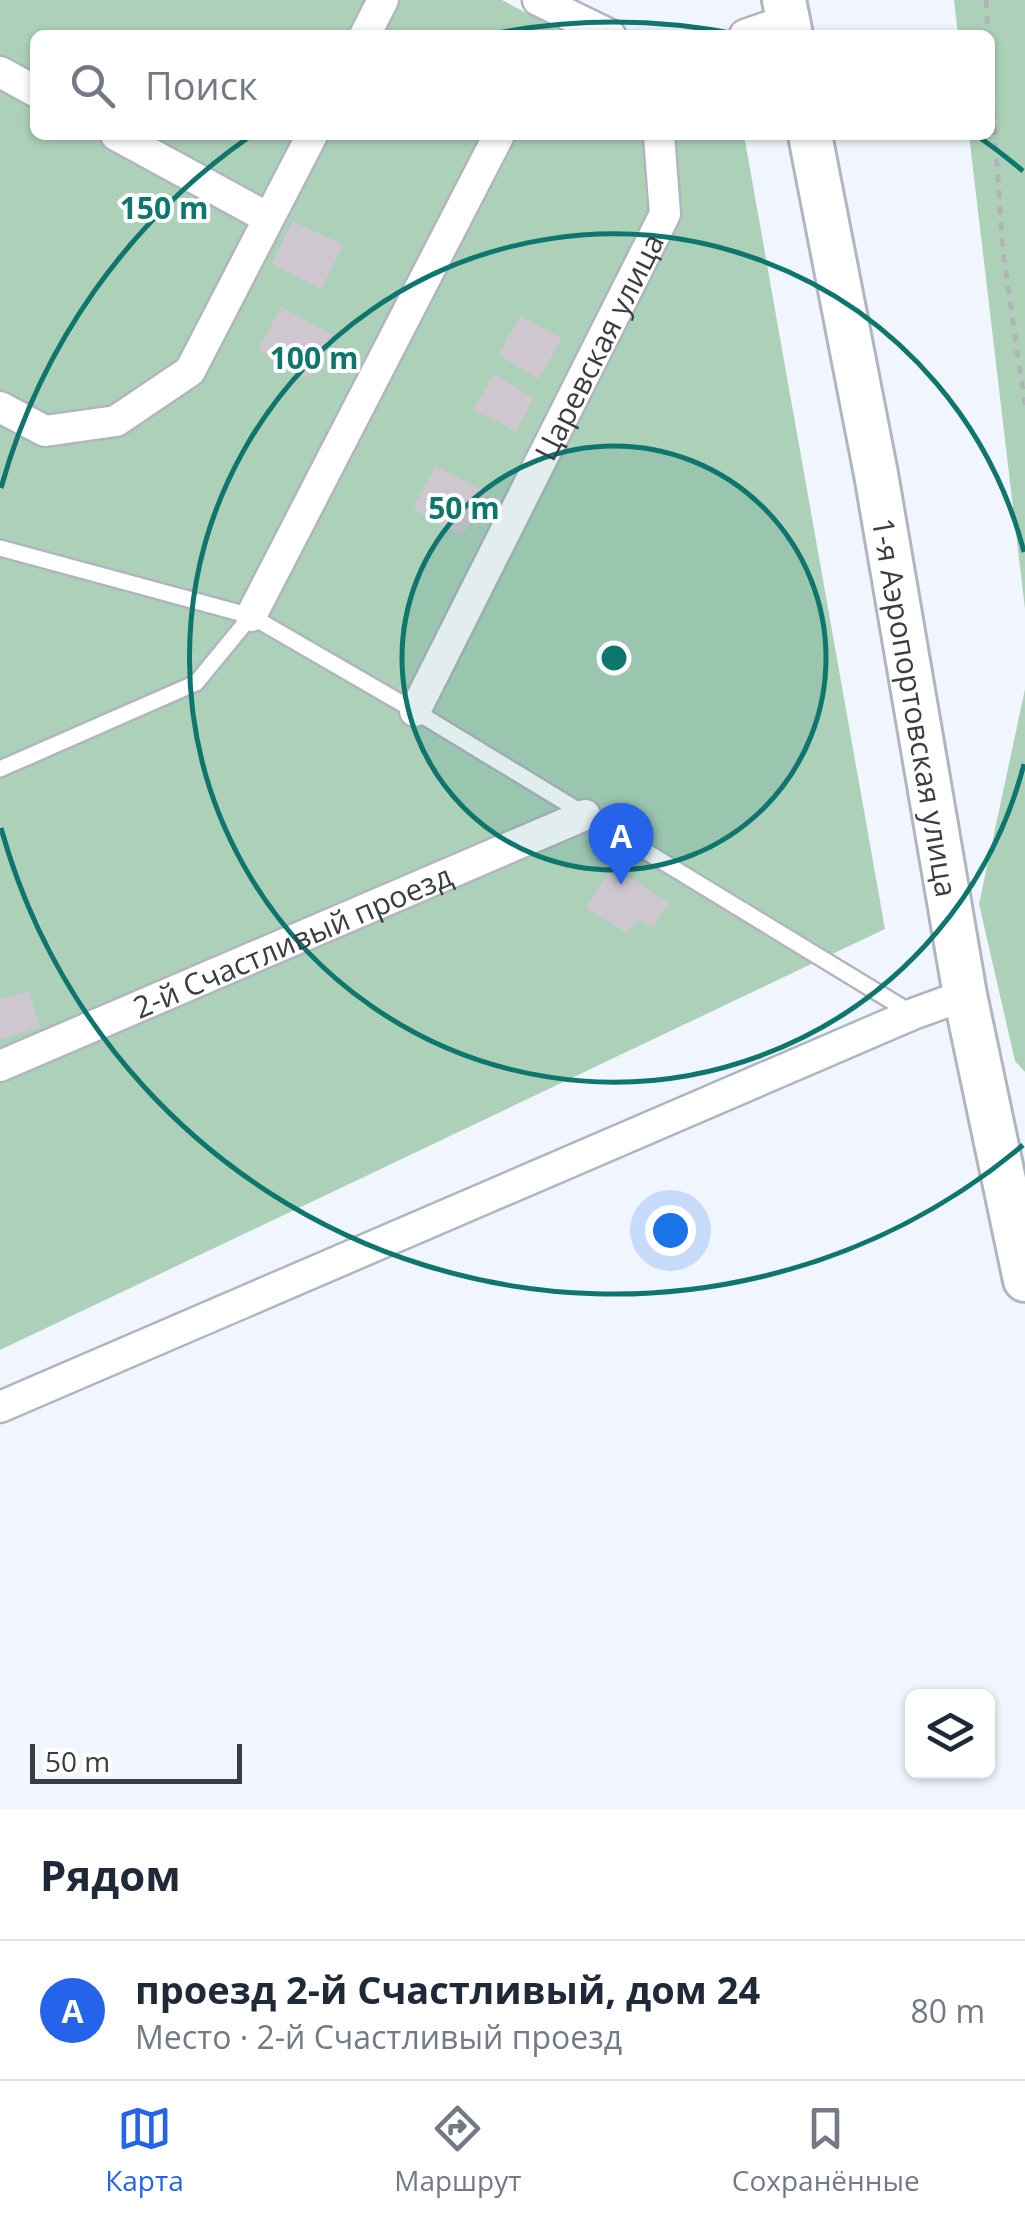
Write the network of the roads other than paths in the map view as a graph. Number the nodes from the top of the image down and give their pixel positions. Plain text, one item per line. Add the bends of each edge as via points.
1 (383, 0) edge
2 (550, 16) edge
3 (788, 18) edge
4 (368, 30) edge
5 (594, 30) edge
6 (758, 30) edge
7 (0, 72) edge
8 (30, 88) edge
9 (125, 140) edge
10 (309, 140) edge
11 (496, 140) edge
12 (659, 140) edge
13 (811, 140) edge
14 (268, 218) junction
15 (0, 407) edge
16 (0, 548) edge
17 (252, 616) junction
18 (415, 711) junction
19 (0, 769) edge
20 (585, 815) junction
21 (966, 995) junction
22 (913, 1014) junction
23 (0, 1066) edge
24 (1025, 1280) edge
25 (0, 1407) edge

1 - 4 street
2 - 5 street
3 - 6 street
7 - 8 street
9 - 14 street
10 - 14 street
11 - 17 street
12 - 18 street, Царевская улица via 665,214
13 - 21 street, 1-я Аэропортовская улица
14 - 15 street via 190,371 116,422 45,431
16 - 17 lane
17 - 18 lane
17 - 19 lane via 196,684
18 - 20 lane
20 - 22 lane
20 - 23 street, 2-й Счастливый проезд
21 - 22 street
21 - 24 street, 1-я Аэропортовская улица
22 - 25 street

